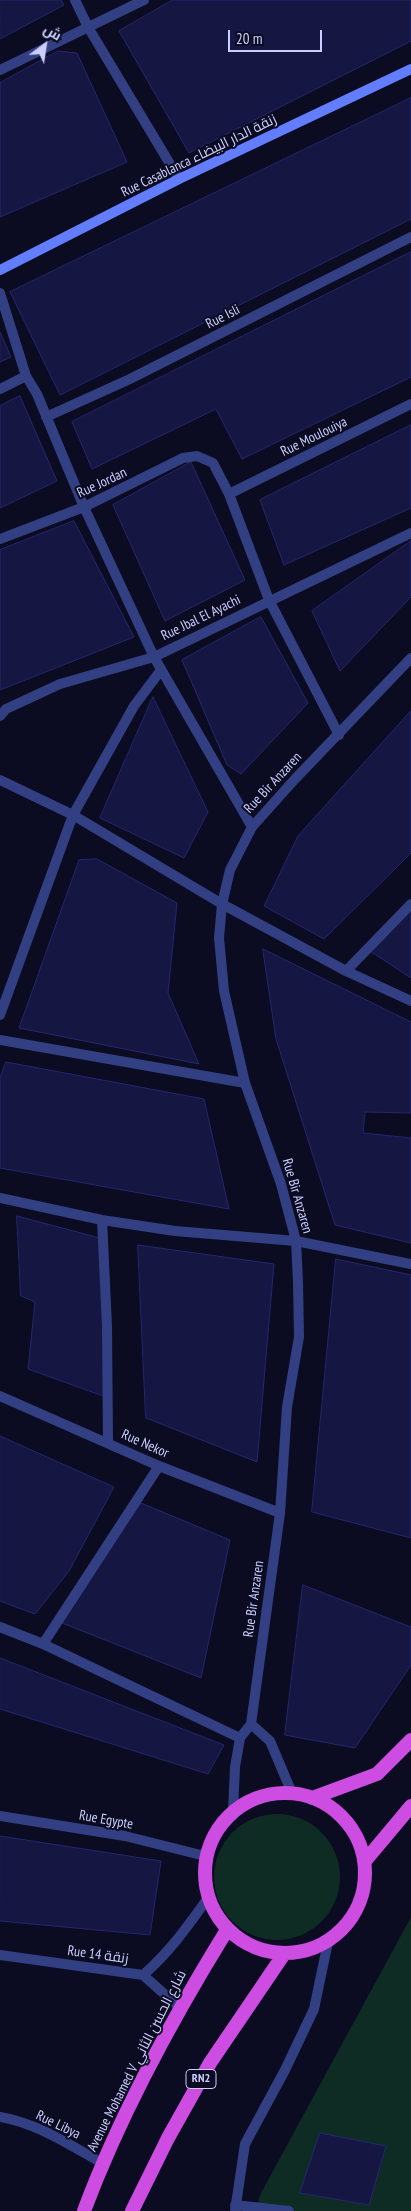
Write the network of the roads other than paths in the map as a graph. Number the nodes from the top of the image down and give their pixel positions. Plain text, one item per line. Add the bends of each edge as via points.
1 (75, 0) edge
2 (144, 0) edge
3 (88, 27) junction
4 (411, 69) edge
5 (0, 70) edge
6 (179, 179) junction
7 (411, 237) edge
8 (0, 270) edge
9 (0, 294) edge
10 (26, 376) junction
11 (0, 389) edge
12 (411, 404) edge
13 (46, 417) junction
14 (229, 494) junction
15 (84, 507) junction
16 (411, 533) edge
17 (0, 539) edge
18 (269, 600) junction
19 (154, 657) junction
20 (411, 658) edge
21 (161, 670) junction
22 (0, 716) edge
23 (339, 735) junction
24 (0, 780) edge
25 (73, 815) junction
26 (252, 827) junction
27 (222, 904) junction
28 (411, 904) edge
29 (346, 971) junction
30 (411, 1001) edge
31 (0, 1015) edge
32 (0, 1040) edge
33 (245, 1083) junction
34 (0, 1198) edge
35 (102, 1220) junction
36 (296, 1241) junction
37 (411, 1264) edge
38 (0, 1396) edge
39 (108, 1443) junction
40 (159, 1466) junction
41 (280, 1513) junction
42 (0, 1627) edge
43 (43, 1644) junction
44 (251, 1724) junction
45 (240, 1738) junction
46 (411, 1740) edge
47 (292, 1793) junction
48 (312, 1798) junction
49 (411, 1806) edge
50 (233, 1811) junction
51 (0, 1816) edge
52 (205, 1856) junction
53 (365, 1862) junction
54 (208, 1898) junction
55 (227, 1930) junction
56 (328, 1942) junction
57 (284, 1954) junction
58 (0, 1955) edge
59 (144, 1976) junction
60 (180, 2008) junction
61 (0, 2117) edge
62 (102, 2163) junction
63 (235, 2208) edge
64 (84, 2211) edge
65 (132, 2211) edge
66 (289, 2211) edge

1 - 3 street
2 - 3 street
3 - 5 street
3 - 6 street
4 - 6 main road, Rue Casablanca زنقة الدار البيضاء
6 - 8 main road, Rue Casablanca زنقة الدار البيضاء
7 - 13 street, Rue Isli via 130,379
9 - 10 street
10 - 11 street
10 - 13 street
12 - 14 street, Rue Moulouiya
13 - 15 street
14 - 15 street, Rue Jordan via 213,463 197,456 183,458
14 - 18 street
15 - 17 street, Rue Jordan
15 - 19 street
16 - 18 street, Rue Jbal El Ayachi
18 - 19 street, Rue Jbal El Ayachi
18 - 23 street
19 - 21 street
19 - 22 street, Rue Jbal El Ayachi via 60,684 6,709
20 - 23 street, Rue Bir Anzaren
21 - 25 street via 134,706
21 - 26 street
23 - 26 street, Rue Bir Anzaren
24 - 25 street
25 - 27 street
25 - 31 street
26 - 27 street, Rue Bir Anzaren via 230,870
27 - 29 street
27 - 33 street, Rue Bir Anzaren via 219,938 224,991
28 - 29 street
29 - 30 street
32 - 33 street
33 - 36 street, Rue Bir Anzaren via 281,1184
34 - 35 street
35 - 36 street via 175,1231
35 - 39 street
36 - 37 street
36 - 41 street, Rue Bir Anzaren via 299,1337 287,1407
38 - 39 street, Rue Nekor
39 - 40 street, Rue Nekor
40 - 41 street, Rue Nekor
40 - 43 street
41 - 44 street, Rue Bir Anzaren
42 - 43 street
43 - 45 street
44 - 45 street
44 - 47 street via 270,1741
45 - 50 street
46 - 48 highway via 377,1774
47 - 48 highway
47 - 50 highway via 260,1796
48 - 53 highway via 332,1808 347,1822 359,1841
49 - 53 highway
50 - 52 highway via 220,1824
51 - 52 street, Rue Egypte via 125,1836
52 - 54 highway
53 - 56 highway via 365,1885 358,1907 346,1927
54 - 55 highway
54 - 59 street via 164,1958
55 - 57 highway via 244,1943 263,1951
55 - 60 highway, Avenue Mohamed V شارع الحسن الثاني
56 - 57 highway via 307,1951
56 - 63 street via 314,2009 245,2144
57 - 65 highway, RN2 via 210,2064
58 - 59 street, Rue 14 زنقة
59 - 60 street, Rue 14 زنقة
60 - 62 highway, Avenue Mohamed V شارع الحسن الثاني
61 - 62 street, Rue Libya via 45,2131
62 - 64 highway, Avenue Mohamed V شارع الحسن الثاني
63 - 66 street

